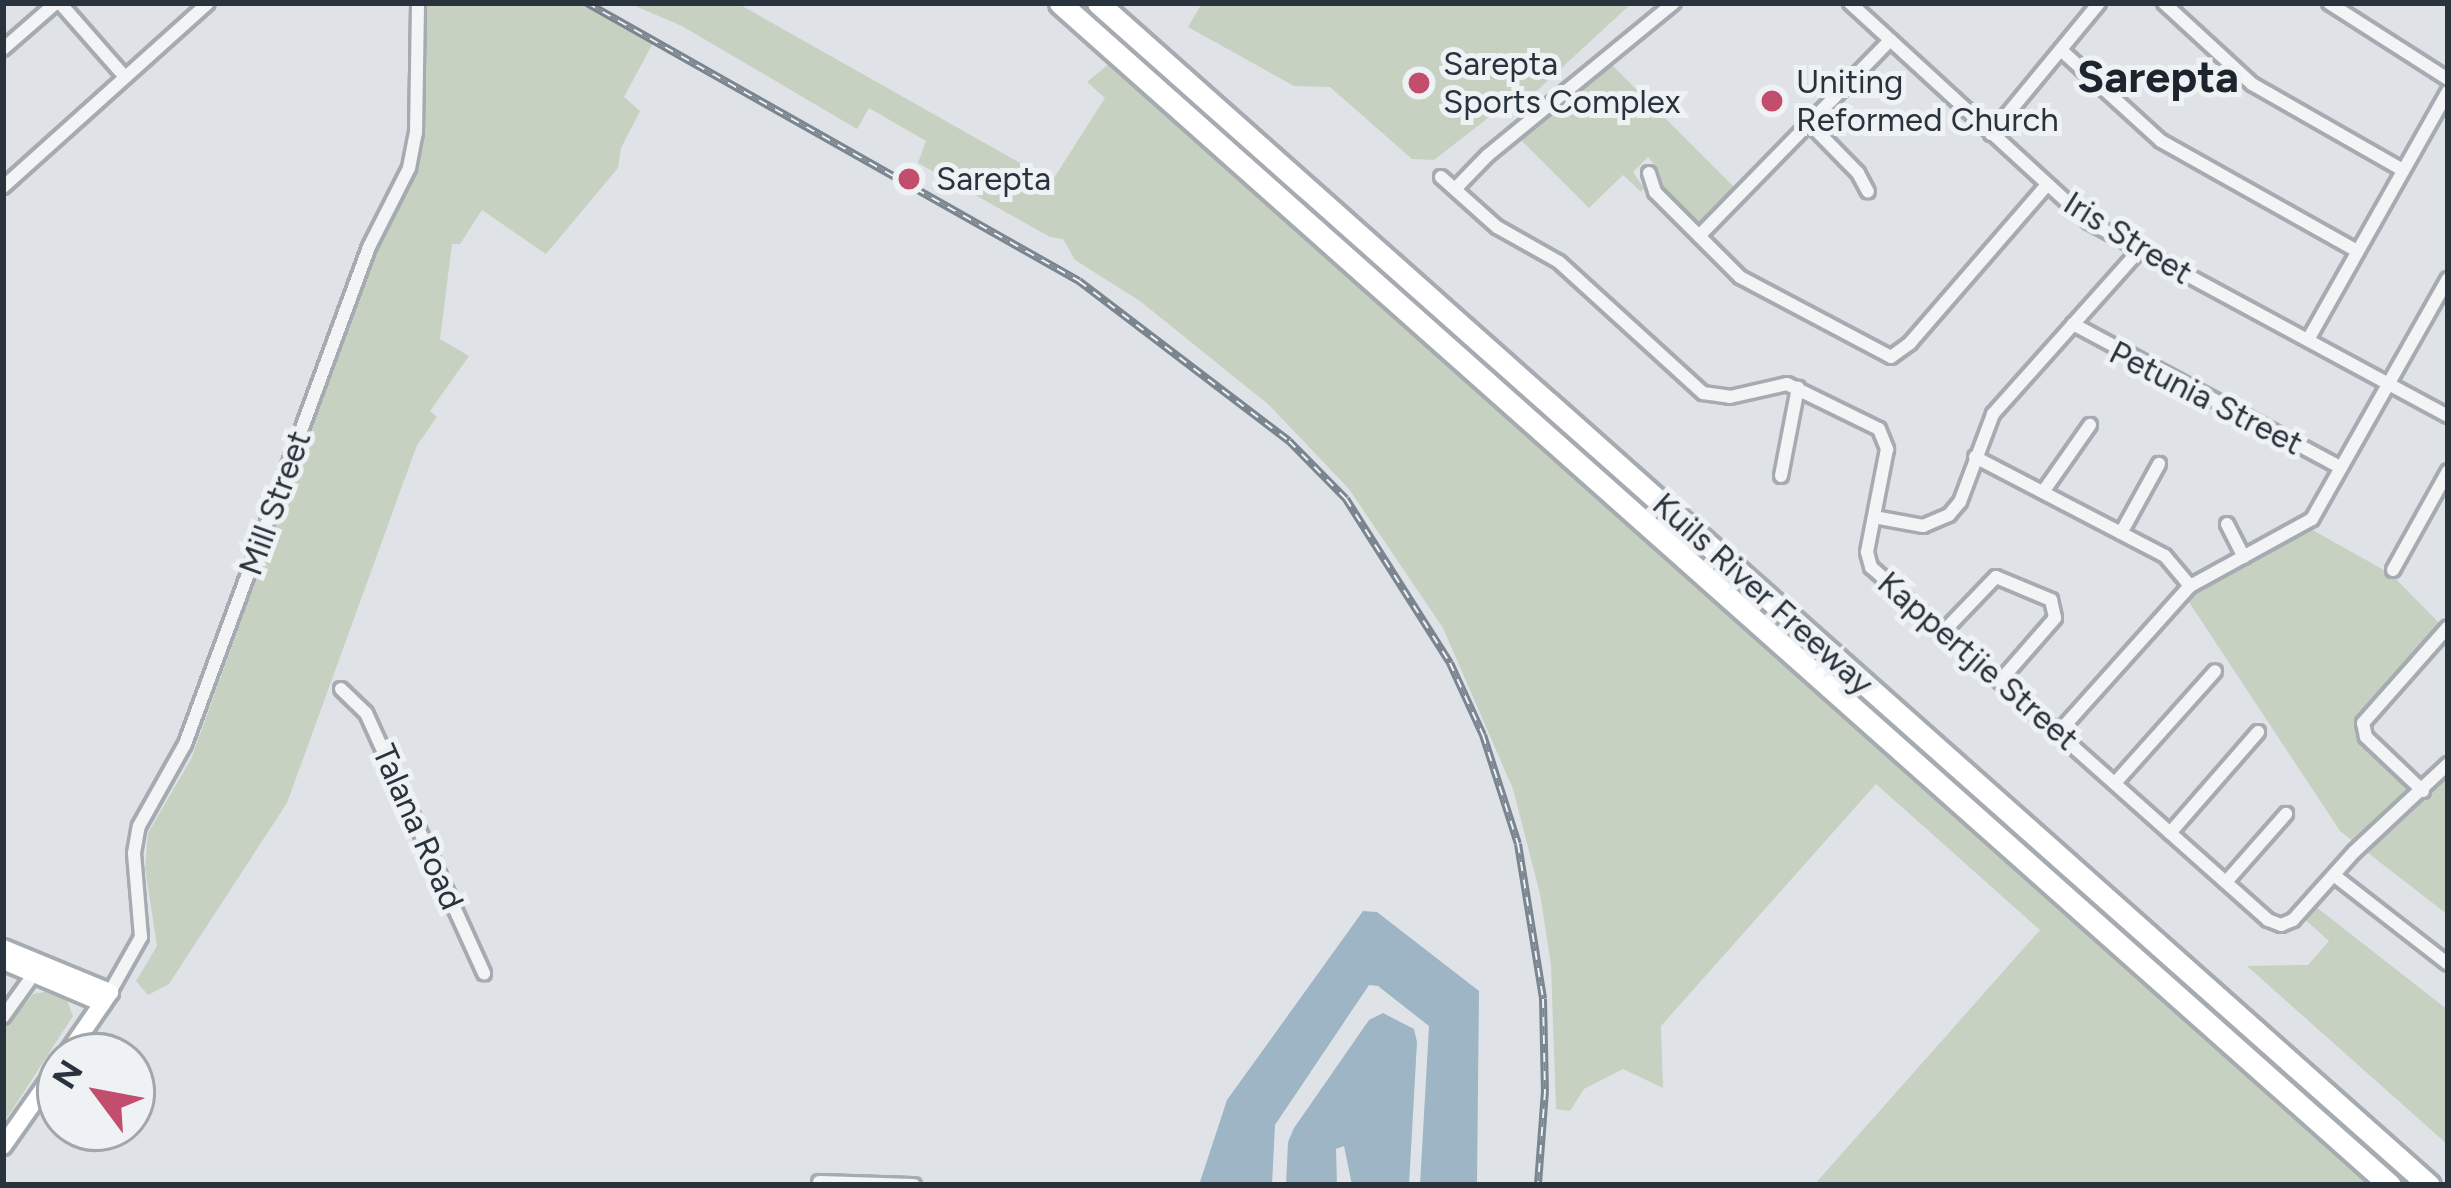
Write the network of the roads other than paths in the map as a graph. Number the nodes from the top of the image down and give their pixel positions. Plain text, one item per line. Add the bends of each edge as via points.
1 (58, 3) edge
2 (208, 3) edge
3 (418, 3) edge
4 (1060, 3) edge
5 (1098, 3) edge
6 (1674, 3) edge
7 (1850, 3) edge
8 (2099, 3) edge
9 (2164, 3) edge
10 (2330, 3) edge
11 (1889, 40) junction
12 (3, 49) edge
13 (2061, 50) junction
14 (125, 77) junction
15 (2448, 79) edge
16 (2448, 91) edge
17 (1809, 123) junction
18 (1991, 134) junction
19 (2403, 170) junction
20 (1649, 172) dead end
21 (1441, 176) dead end
22 (2046, 186) junction
23 (3, 187) edge
24 (1455, 189) junction
25 (1868, 192) dead end
26 (1699, 236) junction
27 (2357, 251) junction
28 (2138, 252) junction
29 (2448, 279) edge
30 (2073, 324) junction
31 (2308, 338) junction
32 (2390, 383) junction
33 (1798, 388) junction
34 (2448, 416) edge
35 (2090, 425) dead end
36 (1976, 457) junction
37 (2159, 464) dead end
38 (2342, 468) junction
39 (2448, 471) edge
40 (1781, 476) dead end
41 (2043, 492) junction
42 (1874, 517) junction
43 (2228, 524) dead end
44 (2121, 532) junction
45 (2244, 557) junction
46 (2392, 570) dead end
47 (2190, 586) junction
48 (2448, 627) edge
49 (1944, 631) junction
50 (2215, 670) dead end
51 (2000, 681) junction
52 (341, 689) dead end
53 (2258, 732) dead end
54 (2058, 733) junction
55 (2448, 764) edge
56 (2115, 783) junction
57 (2423, 791) junction
58 (2285, 814) dead end
59 (2170, 833) junction
60 (2335, 876) junction
61 (2226, 882) junction
62 (3, 948) edge
63 (3, 961) edge
64 (2448, 964) edge
65 (484, 973) dead end
66 (33, 975) junction
67 (106, 998) junction
68 (3, 1017) edge
69 (83, 1032) edge
70 (36, 1099) edge
71 (3, 1145) edge
72 (819, 1182) edge
73 (914, 1185) edge
74 (2390, 1185) edge
75 (2429, 1185) edge

1 - 12 street
1 - 14 street
2 - 14 street
3 - 67 street, Mill Street via 409,168 369,247 185,743 139,826 141,938
4 - 74 highway, Kuils River Freeway
5 - 75 highway, Kuils River Freeway
6 - 24 street
7 - 11 street, Iris Street
8 - 13 street
9 - 19 street via 2252,84
10 - 15 street
11 - 17 street
11 - 18 street, Iris Street
13 - 18 street
13 - 27 street via 2161,141
14 - 23 street
16 - 19 street
17 - 25 street
17 - 26 street
18 - 22 street, Iris Street
19 - 27 street
20 - 26 street via 1655,192
21 - 24 street
22 - 26 street via 1891,357 1746,281
22 - 28 street, Iris Street
24 - 33 street via 1497,227 1559,262 1703,393
27 - 31 street
28 - 30 street
28 - 31 street, Iris Street
29 - 32 street
30 - 36 street via 1993,414
30 - 38 street, Petunia Street
31 - 32 street, Iris Street
32 - 34 street, Iris Street
32 - 38 street
33 - 40 street
33 - 42 street, Kappertjie Street via 1884,436
35 - 41 street
36 - 41 street
36 - 42 street via 1960,502 1937,523
37 - 44 street
38 - 45 street via 2307,524
39 - 46 street
41 - 44 street
42 - 49 street, Kappertjie Street via 1871,567
43 - 45 street
44 - 47 street via 2173,561
45 - 47 street
47 - 54 street
48 - 57 street via 2362,722 2366,737
49 - 51 street, Kappertjie Street
49 - 51 street via 1996,577 2051,600 2055,618
50 - 56 street
51 - 54 street, Kappertjie Street
52 - 65 street, Talana Road via 366,713
53 - 59 street
54 - 56 street, Kappertjie Street
55 - 57 street, Kappertjie Street
56 - 59 street, Kappertjie Street
57 - 60 street, Kappertjie Street
58 - 61 street
59 - 61 street, Kappertjie Street
60 - 61 street, Kappertjie Street via 2281,925
60 - 64 street
62 - 67 street
63 - 66 street
66 - 67 street
66 - 68 street
67 - 69 street
70 - 71 street
72 - 73 street

